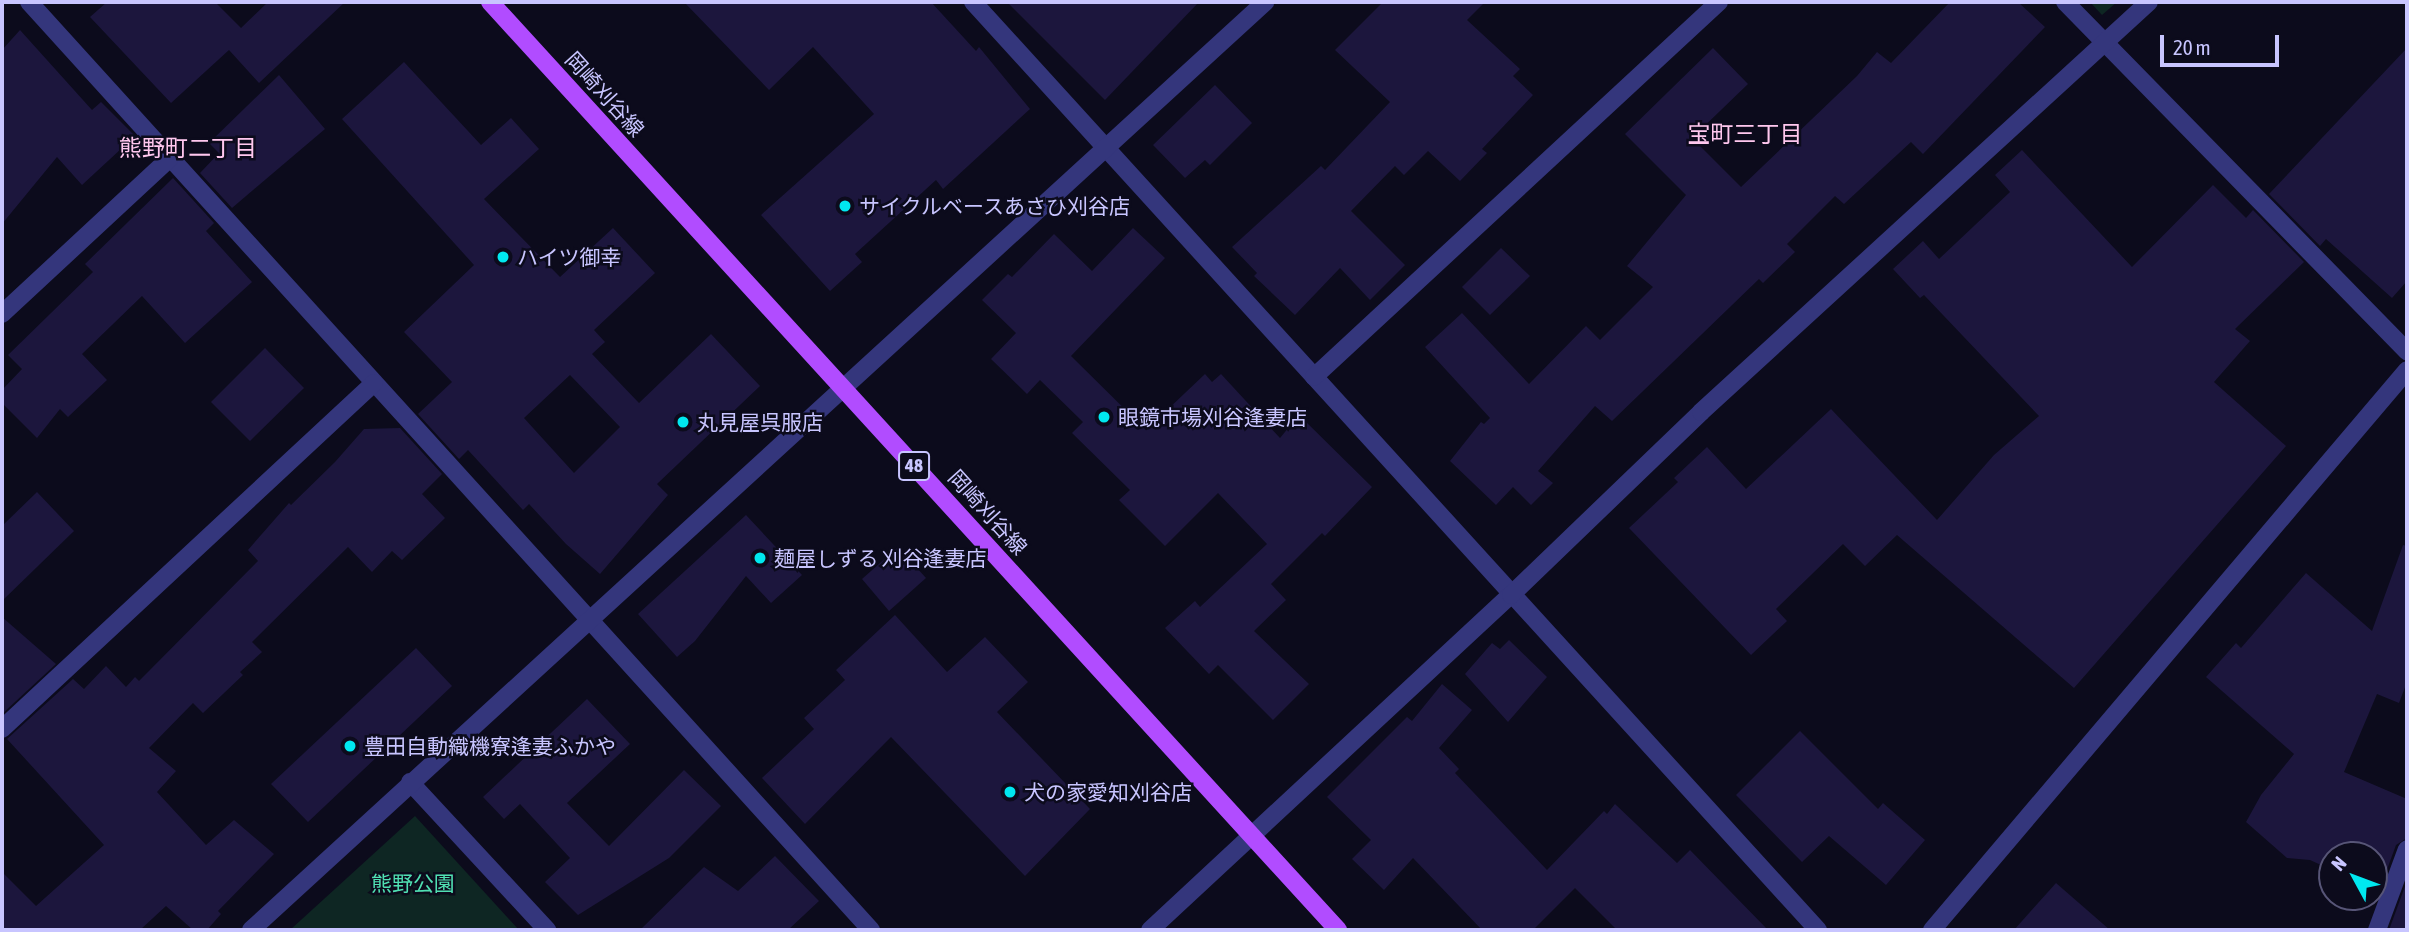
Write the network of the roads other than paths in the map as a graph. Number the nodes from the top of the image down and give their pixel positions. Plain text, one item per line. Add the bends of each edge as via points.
1 (29, 2) edge
2 (490, 2) edge
3 (973, 2) edge
4 (1265, 2) edge
5 (1720, 2) edge
6 (2065, 2) edge
7 (2148, 2) edge
8 (2104, 43) junction
9 (1106, 150) junction
10 (169, 159) junction
11 (2, 314) edge
12 (2407, 351) edge
13 (2407, 370) edge
14 (1314, 377) junction
15 (373, 383) junction
16 (844, 389) junction
17 (1511, 595) junction
18 (588, 620) junction
19 (2, 729) edge
20 (410, 782) junction
21 (1252, 835) junction
22 (2407, 849) edge
23 (251, 930) edge
24 (547, 930) edge
25 (871, 930) edge
26 (1150, 930) edge
27 (1338, 930) edge
28 (1818, 930) edge
29 (1932, 930) edge
30 (2377, 930) edge

1 - 10 street
2 - 16 main road, 岡崎刈谷線 / 48
3 - 9 street
4 - 9 street
5 - 14 street
6 - 8 street
7 - 8 street
8 - 12 street
8 - 17 street via 1701,412
9 - 14 street
9 - 16 street
10 - 11 street
10 - 15 street
13 - 29 street
14 - 17 street
15 - 18 street
15 - 19 street
16 - 18 street
16 - 21 main road, 岡崎刈谷線 / 48
17 - 21 street
17 - 28 street
18 - 20 street
18 - 25 street
20 - 23 street
20 - 24 street
21 - 26 street
21 - 27 main road, 岡崎刈谷線 / 48
22 - 30 street

